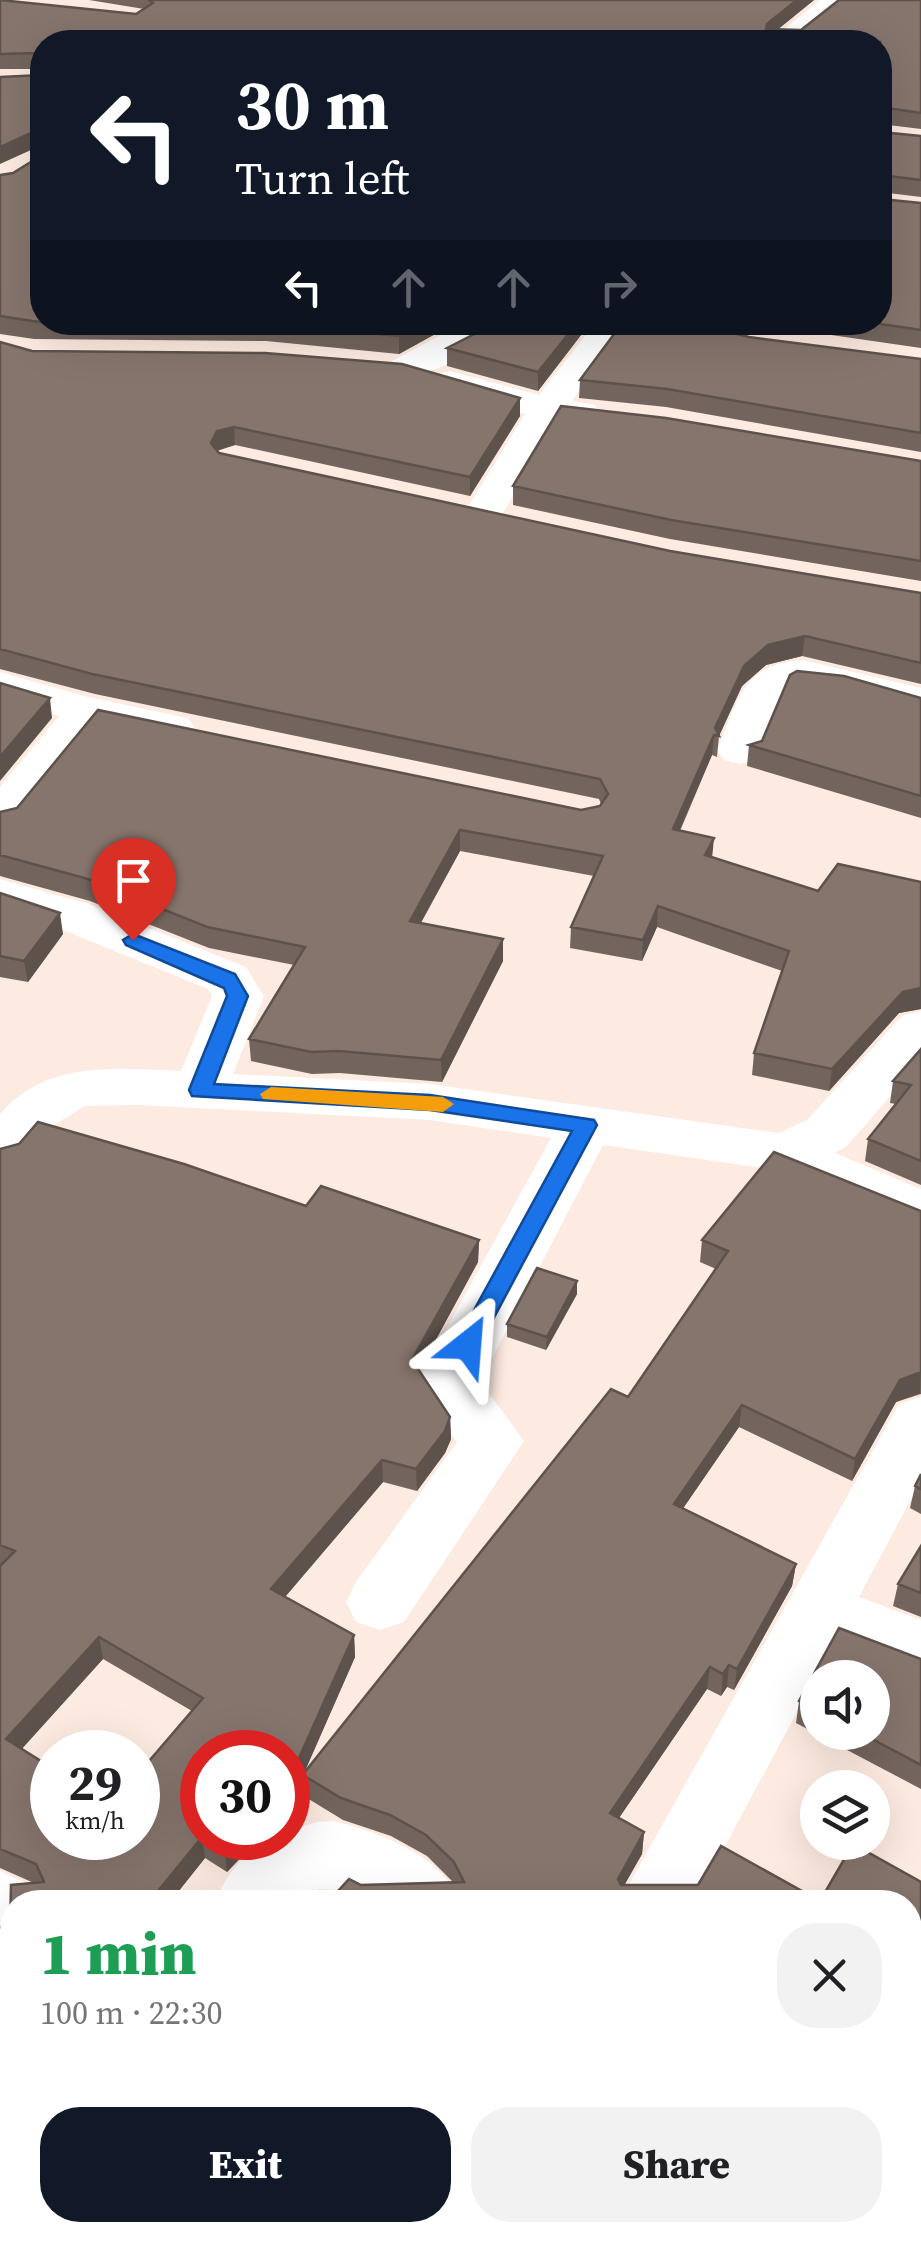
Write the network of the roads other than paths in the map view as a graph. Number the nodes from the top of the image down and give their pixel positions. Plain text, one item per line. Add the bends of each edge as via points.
1 (837, 0) edge
2 (797, 30) edge
3 (473, 335) edge
4 (604, 335) edge
5 (547, 409) junction
6 (626, 418) edge
7 (522, 523) edge
8 (0, 685) edge
9 (921, 702) edge
10 (88, 710) junction
11 (207, 734) edge
12 (740, 750) dead end
13 (0, 816) edge
14 (0, 894) edge
15 (921, 1028) edge
16 (200, 1090) junction
17 (22, 1098) edge
18 (586, 1125) junction
19 (0, 1151) edge
20 (778, 1152) junction
21 (921, 1211) edge
22 (921, 1421) edge
23 (380, 1602) dead end
24 (817, 1610) junction
25 (921, 1650) edge
26 (265, 1890) edge
27 (404, 1890) edge
28 (663, 1890) edge

1 - 2 street
3 - 5 street via 388,368
4 - 5 street
5 - 6 street
5 - 7 street via 465,511
8 - 10 street
9 - 12 street via 804,672 784,673 772,681
10 - 11 street
10 - 13 street
14 - 16 street via 228,978 238,996
15 - 20 street via 828,1134
16 - 17 street via 78,1088
16 - 18 street via 430,1102
17 - 19 street via 30,1114
18 - 20 street
18 - 23 street via 446,1384 492,1441
20 - 21 street
22 - 24 street
24 - 25 street
24 - 28 street
26 - 27 street via 298,1860 331,1852

